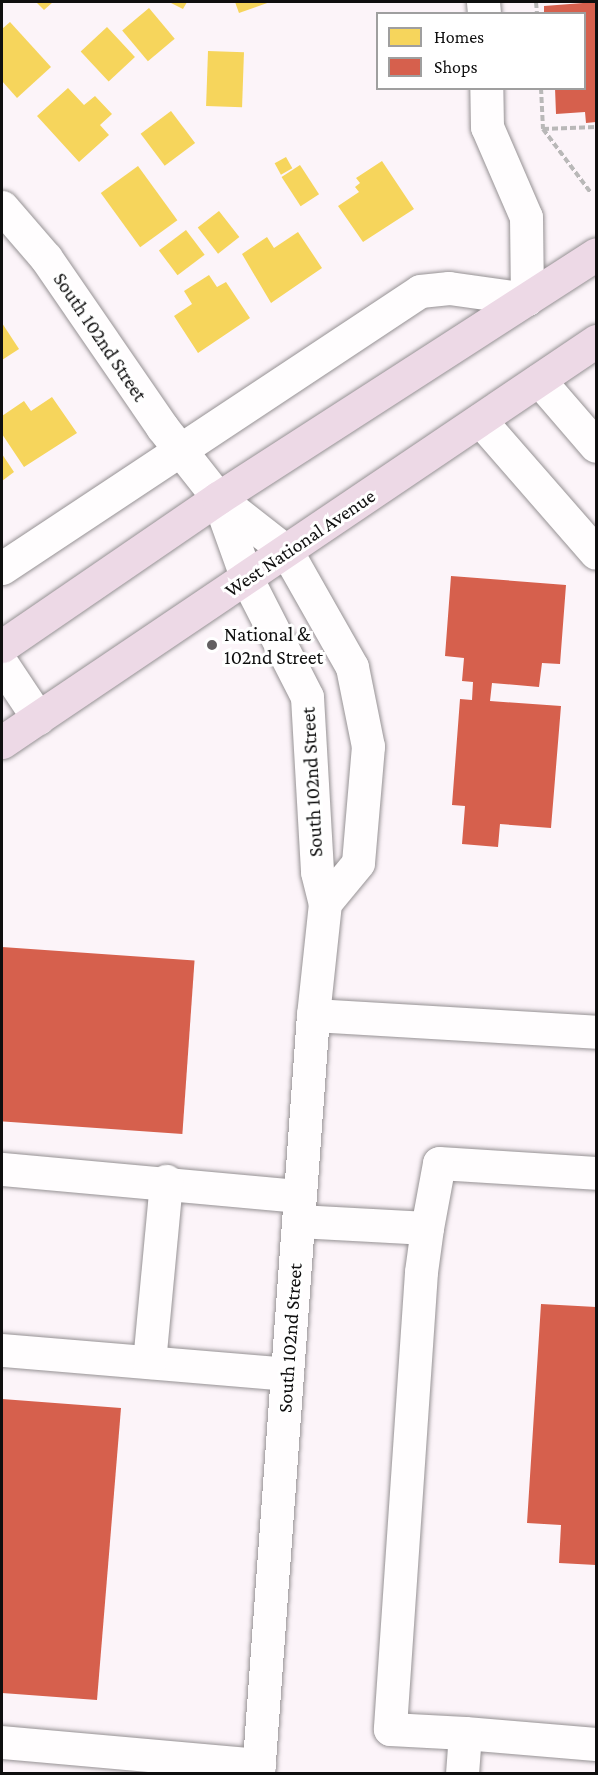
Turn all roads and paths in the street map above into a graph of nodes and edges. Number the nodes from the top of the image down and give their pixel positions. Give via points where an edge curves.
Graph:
1 (486, 90) edge
2 (541, 90) edge
3 (597, 127) edge
4 (543, 129) junction
5 (591, 193) dead end
6 (2, 207) edge
7 (597, 255) edge
8 (527, 299) junction
9 (597, 341) edge
10 (539, 380) junction
11 (480, 420) junction
12 (597, 446) edge
13 (179, 449) junction
14 (218, 498) junction
15 (287, 552) junction
16 (597, 553) edge
17 (2, 568) edge
18 (247, 579) junction
19 (2, 646) edge
20 (2, 664) edge
21 (39, 718) junction
22 (2, 742) edge
23 (325, 903) junction
24 (313, 1015) junction
25 (596, 1024) edge
26 (2, 1169) edge
27 (597, 1173) edge
28 (166, 1181) junction
29 (299, 1208) junction
30 (428, 1228) junction
31 (2, 1350) edge
32 (149, 1362) junction
33 (287, 1374) junction
34 (465, 1733) junction
35 (2, 1742) edge
36 (597, 1744) edge
37 (123, 1763) edge
38 (259, 1769) edge
39 (462, 1773) edge

1 - 8 street via 487,127 526,217
2 - 4 path
3 - 4 path
4 - 5 path
6 - 13 street, South 102nd Street via 46,258
7 - 8 main road
8 - 13 street via 449,288 420,291
8 - 14 main road
9 - 10 main road, West National Avenue
10 - 11 main road, West National Avenue
10 - 12 street
11 - 15 main road, West National Avenue
11 - 16 street
13 - 14 street, South 102nd Street
13 - 17 street
14 - 15 street, South 102nd Street
14 - 18 street, South 102nd Street
14 - 19 main road
15 - 18 main road, West National Avenue
15 - 23 street, South 102nd Street via 352,667 368,746 358,863
18 - 21 main road, West National Avenue
18 - 23 street, South 102nd Street via 307,697 317,872
20 - 21 street
21 - 22 main road, West National Avenue
23 - 24 street, South 102nd Street
24 - 25 street
24 - 29 street, South 102nd Street
26 - 28 street
27 - 30 street via 438,1163
28 - 29 street
28 - 32 street
29 - 30 street
29 - 33 street, South 102nd Street
30 - 34 street via 421,1272 390,1728
31 - 32 street
32 - 33 street
33 - 38 street, South 102nd Street
34 - 36 street
34 - 39 street
35 - 37 street
37 - 38 street

